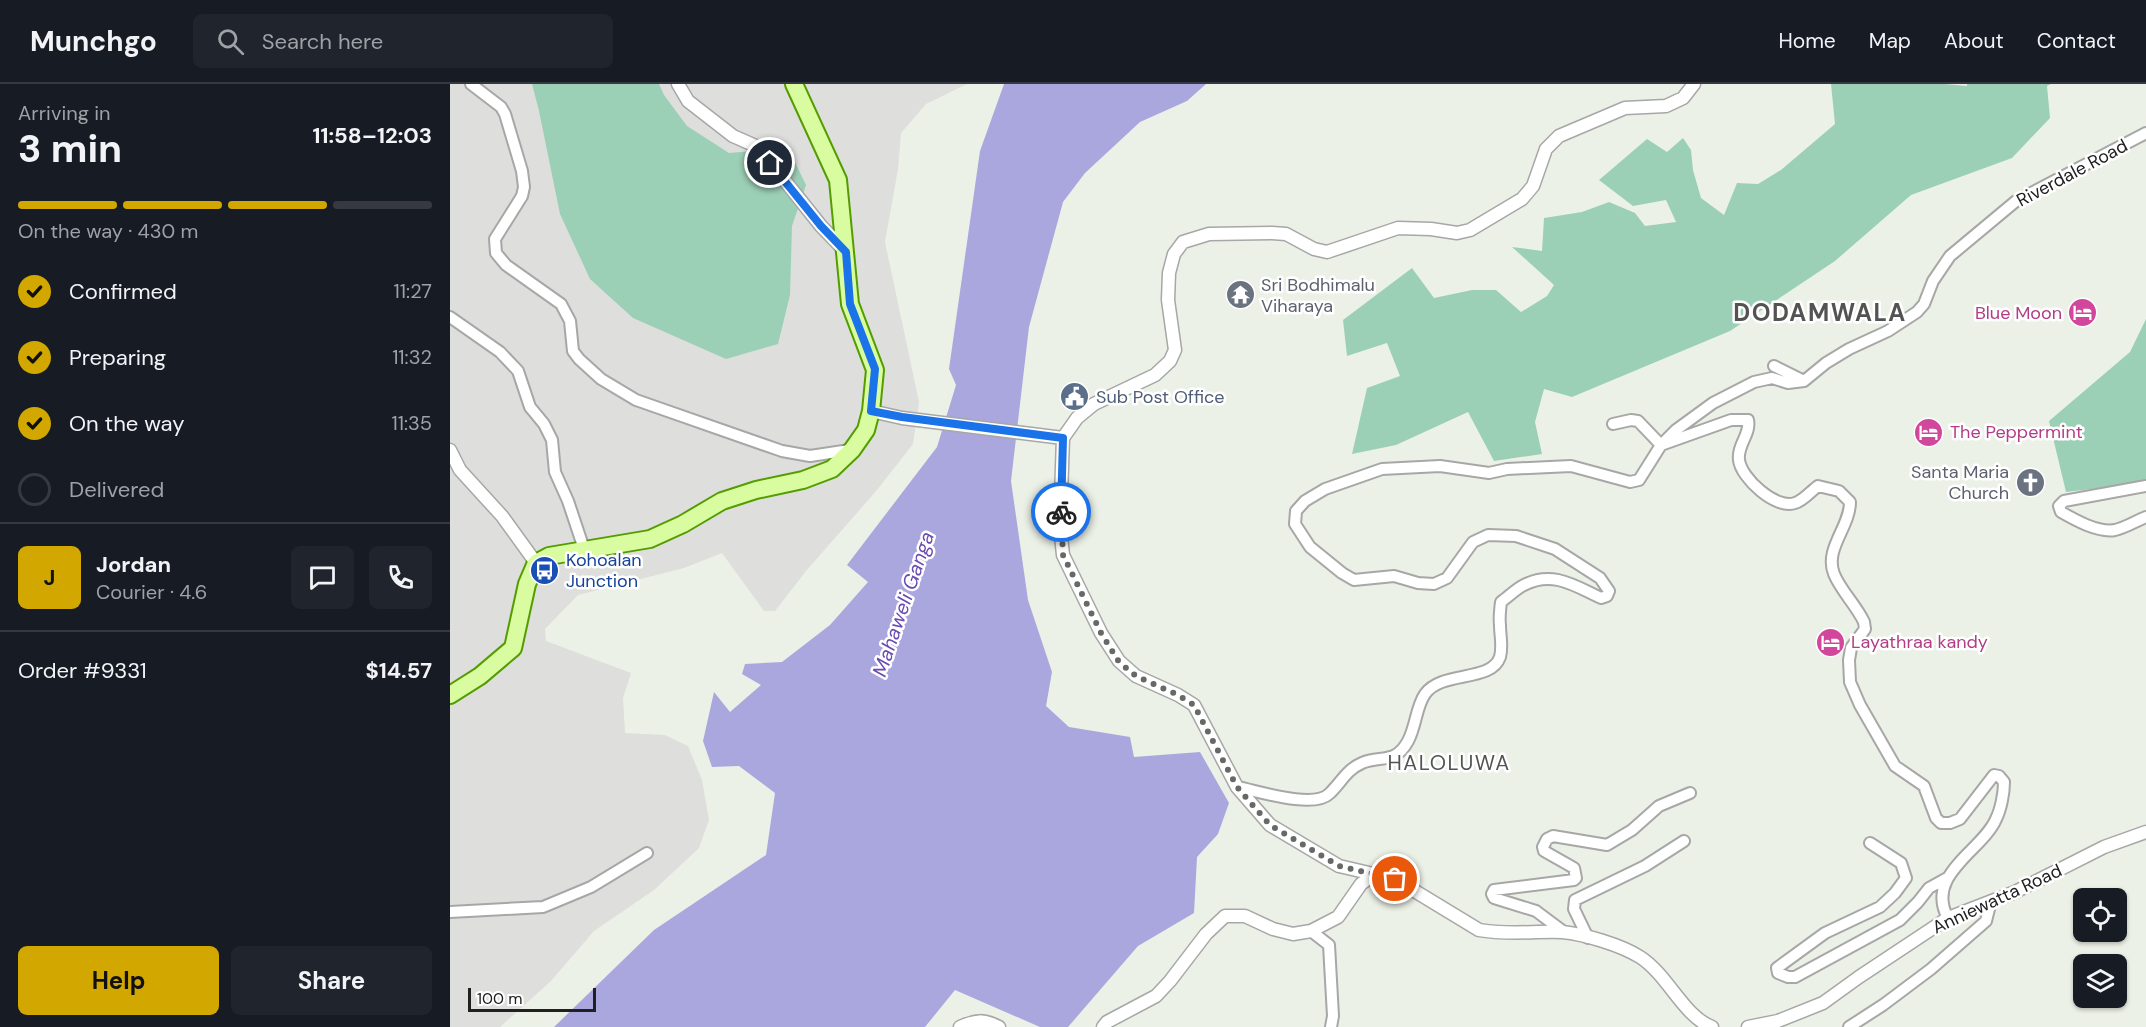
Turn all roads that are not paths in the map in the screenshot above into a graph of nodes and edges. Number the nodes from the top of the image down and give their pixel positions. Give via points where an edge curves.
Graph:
1 (471, 84) edge
2 (678, 84) edge
3 (794, 84) edge
4 (1694, 84) edge
5 (2146, 133) edge
6 (846, 252) junction
7 (450, 317) edge
8 (1774, 366) dead end
9 (1804, 381) junction
10 (871, 411) junction
11 (1613, 424) dead end
12 (1063, 438) junction
13 (1661, 445) junction
14 (450, 450) edge
15 (852, 450) junction
16 (2146, 486) edge
17 (2146, 517) edge
18 (584, 549) junction
19 (536, 563) junction
20 (450, 695) edge
21 (1237, 787) junction
22 (1690, 793) dead end
23 (2146, 832) edge
24 (1684, 841) dead end
25 (1870, 843) dead end
26 (647, 853) dead end
27 (1373, 875) junction
28 (1947, 878) junction
29 (1991, 901) junction
30 (450, 912) edge
31 (1948, 918) junction
32 (1311, 931) junction
33 (1564, 932) junction
34 (1588, 938) junction
35 (1754, 1026) edge
36 (960, 1027) edge
37 (999, 1027) edge
38 (1103, 1027) edge
39 (1331, 1027) edge
40 (1712, 1027) edge
41 (1849, 1027) edge

1 - 15 street via 501,107 522,171 522,196 495,238 496,253 506,265 561,304 570,321 573,351 579,359 601,379 636,400 782,451 810,456
2 - 6 street via 688,101 733,136 758,147
3 - 6 main road via 838,180
4 - 12 street via 1683,98 1666,106 1625,108 1559,136 1546,149 1533,186 1521,199 1470,230 1457,233 1398,228 1327,252 1286,234 1272,233 1209,234 1183,242 1174,254 1169,273 1168,300 1175,350 1170,361 1155,375 1094,404 1077,418
5 - 9 street, Riverdale Road via 2016,201 1950,256 1917,312 1842,354
6 - 10 main road via 850,304 875,369
7 - 18 street via 500,352 518,371 530,407 552,440 555,472
8 - 9 street
9 - 13 street via 1772,378 1754,382 1713,404
10 - 12 street
10 - 15 main road via 866,430
11 - 13 street via 1638,421
12 - 21 street via 1063,555 1101,633 1119,662 1136,676 1194,705
13 - 21 street via 1639,480 1630,482 1570,466 1489,473 1440,466 1408,467 1382,469 1325,489 1305,501 1296,511 1295,524 1310,547 1354,580 1394,576 1434,584 1447,578 1473,542 1488,535 1516,536 1555,549 1600,578 1609,591 1601,598 1560,579 1548,578 1524,585 1501,603 1500,658 1493,666 1479,674 1438,681 1425,694 1400,752 1354,766 1328,795 1316,801 1300,801
13 - 28 street via 1731,420 1748,420 1739,463 1761,492 1788,504 1796,503 1818,486 1839,491 1850,502 1850,513 1832,553 1833,573 1864,622 1865,629 1851,648 1849,660 1850,682 1860,705 1894,766 1924,786 1941,823 1960,819 1994,775 2004,782 1996,820
14 - 19 street via 460,470 502,516
15 - 18 main road via 832,469 722,501 650,539
16 - 17 street via 2064,501 2060,507 2061,512 2074,519 2114,531
18 - 19 main road via 549,556
19 - 20 main road via 527,584 513,648
21 - 27 street via 1270,825 1339,866
22 - 33 street via 1659,806 1607,845 1549,837 1544,851 1575,868 1574,880 1494,890 1494,898 1536,911
23 - 29 street, Anniewatta Road via 2104,847
24 - 34 street via 1645,866 1575,900 1574,909
25 - 28 street via 1901,863 1906,878 1880,907 1826,933 1777,968 1778,973 1795,977 1900,920 1929,888
26 - 30 street via 591,887 543,907
27 - 32 street via 1361,884 1338,917
27 - 33 street via 1395,879 1479,930
28 - 31 street via 1942,901
29 - 31 street, Anniewatta Road
29 - 41 street via 1986,921 1931,969
31 - 35 street, Anniewatta Road via 1822,1003
32 - 38 street via 1293,934 1245,916 1225,916 1156,996
32 - 39 street via 1329,945
33 - 34 street
34 - 40 street via 1615,944 1640,957 1660,973 1696,1018
36 - 37 street via 974,1021

